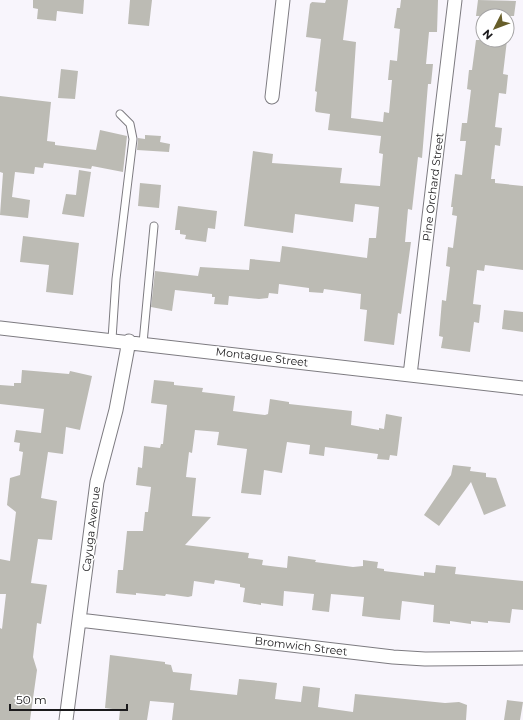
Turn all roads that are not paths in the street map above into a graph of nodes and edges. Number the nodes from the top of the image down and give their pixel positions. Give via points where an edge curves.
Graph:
1 (283, 0) edge
2 (455, 0) edge
3 (272, 97) dead end
4 (120, 114) dead end
5 (154, 226) dead end
6 (0, 328) edge
7 (112, 339) junction
8 (129, 341) junction
9 (143, 343) junction
10 (410, 374) junction
11 (523, 388) edge
12 (79, 620) junction
13 (523, 658) edge
14 (66, 720) edge

1 - 3 street
2 - 10 street, Pine Orchard Street
4 - 7 lane via 130,124 133,138 116,279
5 - 9 lane
6 - 7 street, Montague Street
7 - 8 street, Montague Street
8 - 9 street, Montague Street
8 - 12 street, Cayuga Avenue via 116,410 97,482
9 - 10 street, Montague Street
10 - 11 street, Montague Street
12 - 13 street, Bromwich Street via 393,657
12 - 14 street, Cayuga Avenue

